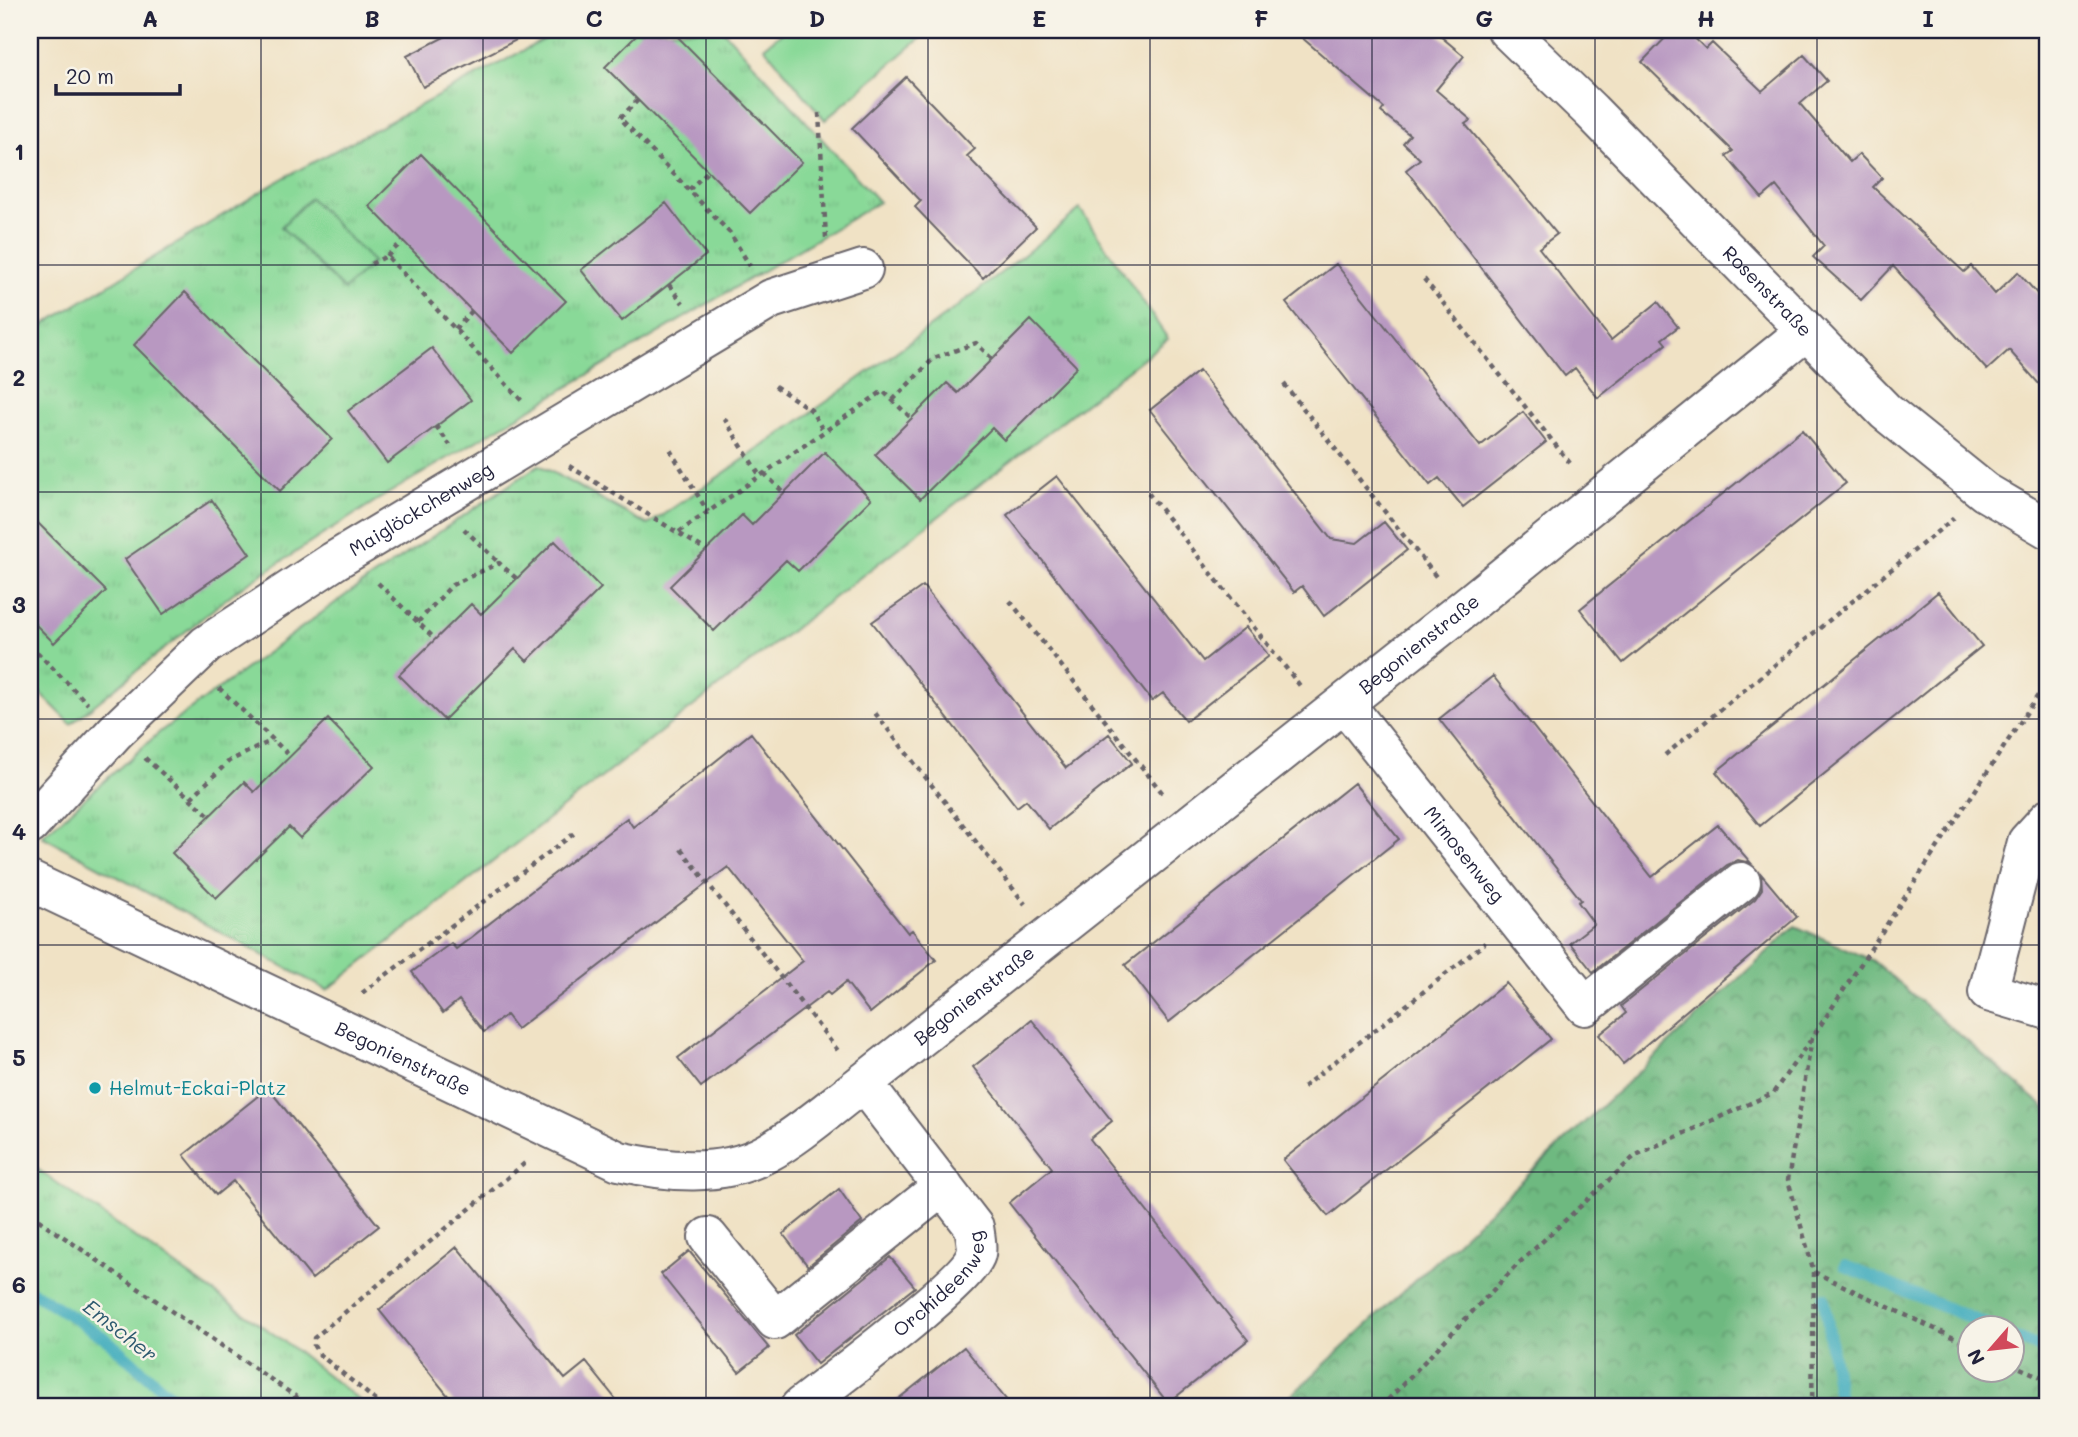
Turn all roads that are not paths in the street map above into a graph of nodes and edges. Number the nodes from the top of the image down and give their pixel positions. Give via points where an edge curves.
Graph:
1 (1507, 30) edge
2 (846, 275) road end
3 (1806, 331) junction
4 (2048, 529) edge
5 (1335, 711) junction
6 (2048, 819) edge
7 (30, 825) edge
8 (1741, 882) dead end
9 (31, 883) edge
10 (2048, 1010) edge
11 (863, 1083) junction
12 (943, 1186) junction
13 (709, 1237) dead end
14 (813, 1403) edge

1 - 3 street, Rosenstraße
2 - 7 street, Maiglöckchenweg via 771,299 347,553 206,645 115,732
3 - 4 street, Rosenstraße via 1886,412 1985,492
3 - 5 street, Begonienstraße
5 - 8 street, Mimosenweg via 1516,919 1585,1006
5 - 11 street, Begonienstraße
6 - 10 street via 2026,842 1988,992
9 - 11 street, Begonienstraße via 619,1161 657,1170 697,1171 766,1154
11 - 12 street, Orchideenweg
12 - 13 street via 775,1320
12 - 14 street, Orchideenweg via 974,1227 977,1254 965,1273

